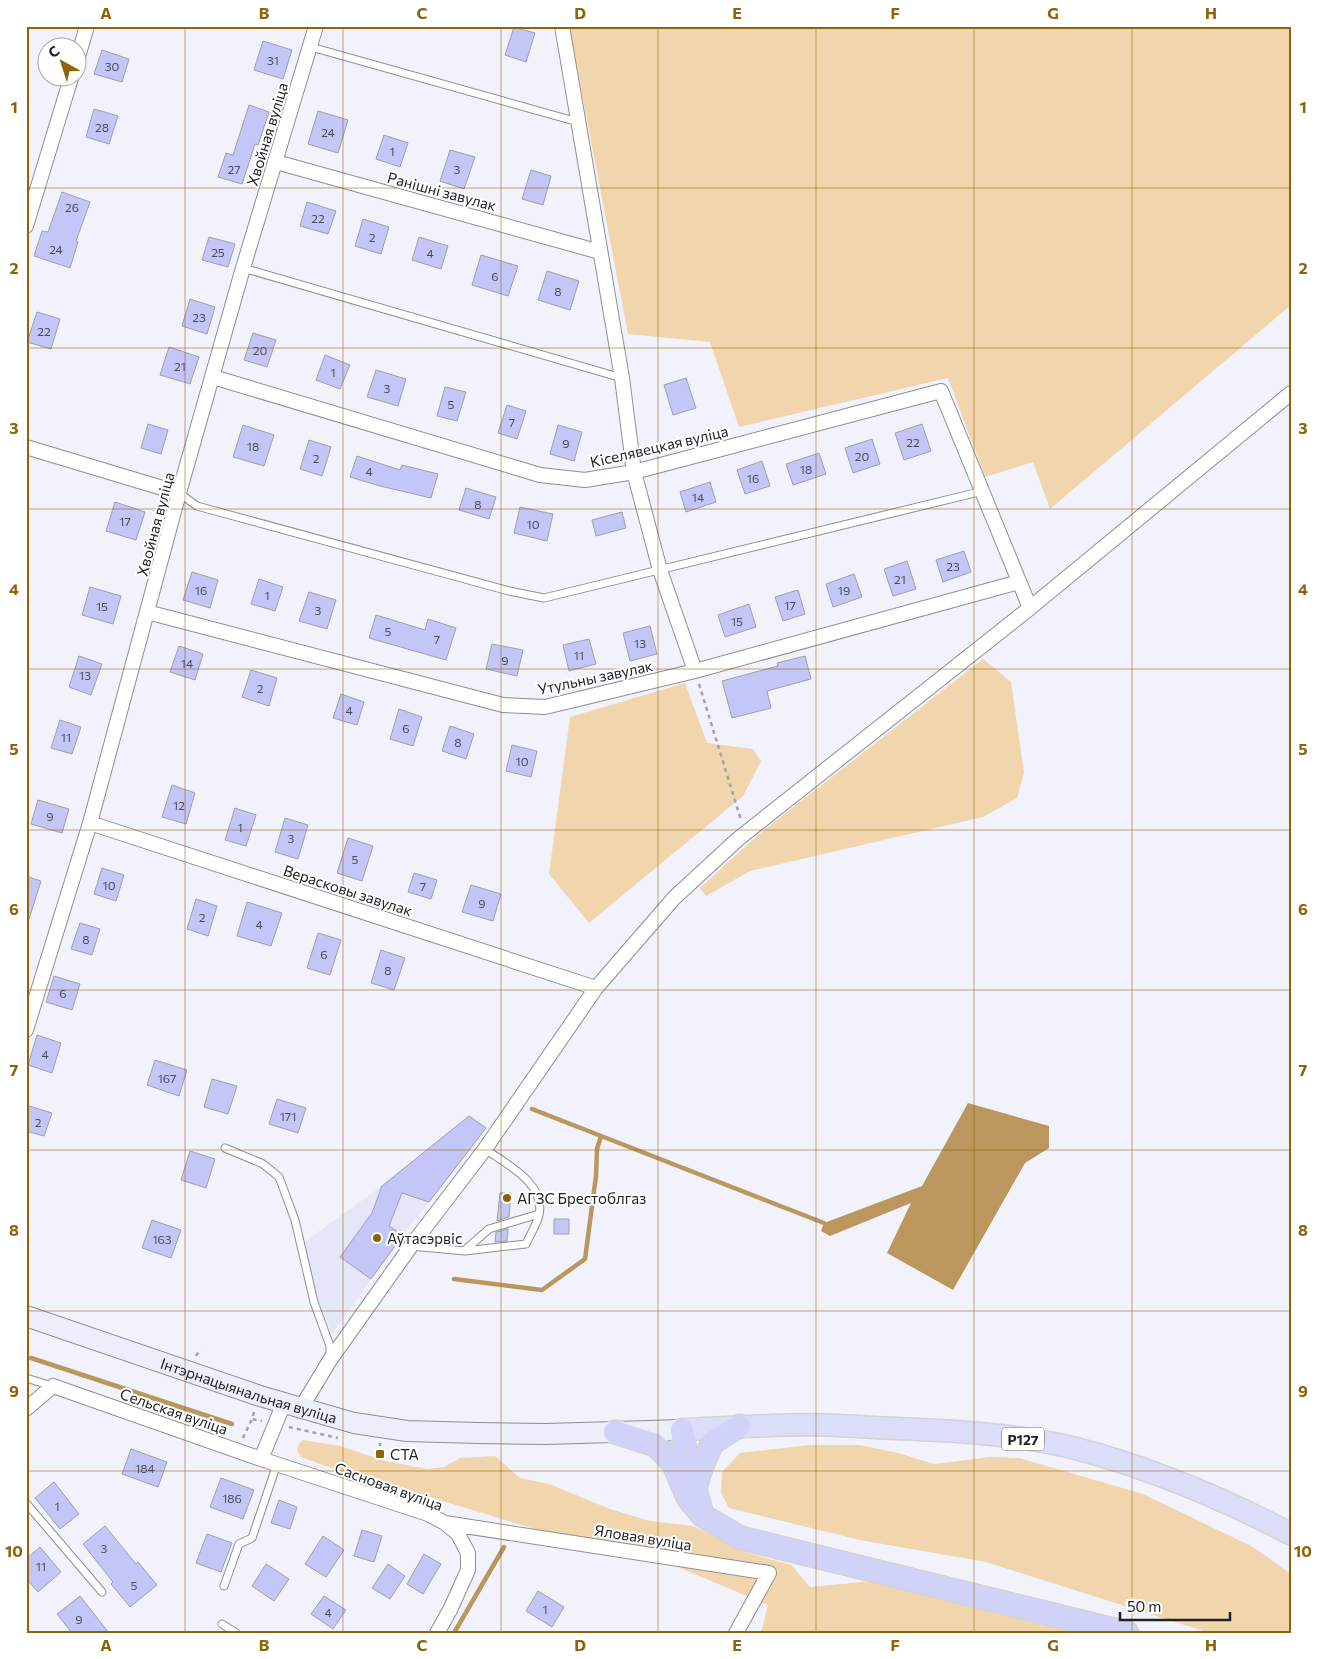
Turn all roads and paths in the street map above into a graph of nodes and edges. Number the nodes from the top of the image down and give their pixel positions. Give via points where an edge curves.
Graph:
1 (316, 26) edge
2 (562, 26) edge
3 (311, 47) junction
4 (68, 88) edge
5 (578, 122) junction
6 (276, 162) junction
7 (26, 226) edge
8 (600, 252) junction
9 (243, 268) junction
10 (213, 377) junction
11 (622, 378) junction
12 (1291, 393) edge
13 (26, 447) edge
14 (634, 472) junction
15 (983, 491) junction
16 (180, 493) junction
17 (660, 570) junction
18 (1020, 582) junction
19 (1030, 608) junction
20 (147, 612) junction
21 (695, 671) junction
22 (90, 823) junction
23 (745, 833) junction
24 (596, 988) junction
25 (26, 1030) edge
26 (225, 1148) dead end
27 (485, 1150) junction
28 (539, 1214) junction
29 (411, 1246) junction
30 (465, 1251) junction
31 (26, 1316) edge
32 (330, 1360) junction
33 (26, 1378) edge
34 (53, 1386) junction
35 (293, 1406) junction
36 (26, 1409) edge
37 (252, 1419) dead end
38 (739, 1426) junction
39 (682, 1430) junction
40 (615, 1432) junction
41 (238, 1450) junction
42 (261, 1459) junction
43 (277, 1464) junction
44 (26, 1503) edge
45 (703, 1516) junction
46 (445, 1523) junction
47 (1291, 1534) edge
48 (224, 1586) dead end
49 (102, 1592) dead end
50 (222, 1624) dead end
51 (236, 1633) edge
52 (437, 1633) edge
53 (736, 1633) edge
54 (1127, 1633) edge

1 - 3 street, Хвойная вуліца
2 - 5 street
3 - 5 lane
3 - 6 street, Хвойная вуліца
4 - 7 street
5 - 8 street
6 - 8 street, Ранішні завулак
6 - 9 street, Хвойная вуліца
8 - 11 street
9 - 10 street, Хвойная вуліца
9 - 11 lane
10 - 14 street, Кіселявецкая вуліца via 540,475 585,480
10 - 16 street, Хвойная вуліца
11 - 14 street
12 - 19 street
13 - 16 street
14 - 15 street, Кіселявецкая вуліца via 941,392
14 - 17 street
15 - 17 lane
15 - 18 street
16 - 17 lane via 197,506 499,589 544,598
16 - 20 street, Хвойная вуліца
17 - 21 street
18 - 19 street
18 - 21 street, Утульны завулак
19 - 23 street
20 - 21 street, Утульны завулак via 503,705 544,708
20 - 22 street, Хвойная вуліца
21 - 23 path
22 - 24 street, Верасковы завулак
22 - 25 street, Хвойная вуліца
23 - 24 street via 674,898
24 - 27 street
26 - 32 lane via 263,1164 279,1178 295,1220 314,1302 330,1346
27 - 28 lane via 526,1178 538,1195
27 - 29 street
28 - 30 lane via 489,1229
28 - 30 lane via 526,1244
29 - 30 lane
29 - 32 street
31 - 35 main road, Інтэрнацыянальная вуліца
32 - 35 street
33 - 34 lane
34 - 36 street
34 - 41 street, Сельская вуліца
35 - 40 main road, Інтэрнацыянальная вуліца / Р127 via 354,1423 407,1431
35 - 42 street
37 - 41 path
38 - 39 main road, Р127
38 - 45 highway via 712,1443 702,1466 695,1488
38 - 47 main road, Р127 via 826,1425 961,1431 1071,1448 1129,1463 1182,1483 1236,1505
39 - 40 main road, Р127
39 - 45 highway via 692,1497
40 - 45 highway, Р127 via 655,1445 673,1463 688,1498
41 - 42 street, Сельская вуліца
42 - 43 street, Сасновая вуліца
43 - 46 street, Сасновая вуліца via 428,1514
43 - 48 lane via 252,1538 239,1544
44 - 49 lane
45 - 54 highway, Р127 via 741,1538
46 - 52 street, Сасновая вуліца via 458,1534 468,1553 468,1570
46 - 53 street, Яловая вуліца via 769,1573
50 - 51 lane

